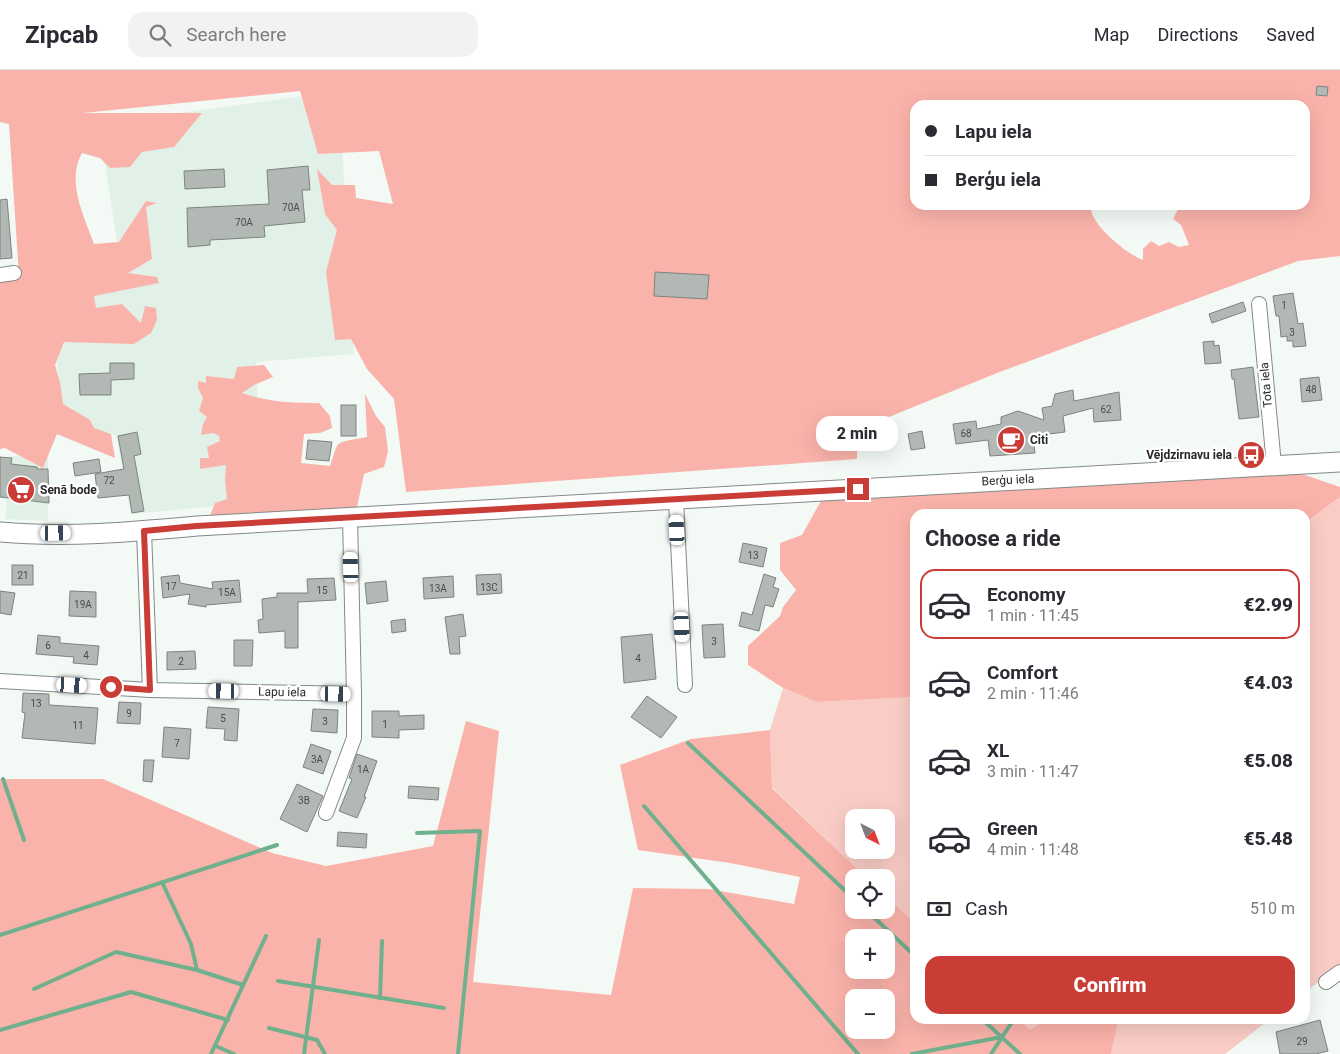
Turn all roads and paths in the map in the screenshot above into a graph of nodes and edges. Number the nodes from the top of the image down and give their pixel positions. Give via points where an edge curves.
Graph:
1 (14, 273) dead end
2 (0, 275) edge
3 (1259, 304) dead end
4 (1340, 462) edge
5 (1274, 465) junction
6 (676, 500) junction
7 (350, 518) junction
8 (144, 531) junction
9 (4, 533) edge
10 (0, 681) edge
11 (685, 686) dead end
12 (150, 690) junction
13 (354, 694) junction
14 (326, 813) dead end
15 (1340, 972) edge
16 (1326, 982) dead end

1 - 2 street
3 - 5 street, Tota iela
4 - 5 main road, Berģu iela
5 - 6 main road, Berģu iela
6 - 7 main road, Berģu iela
6 - 11 street
7 - 8 main road, Berģu iela
7 - 13 street
8 - 9 main road, Berģu iela
8 - 12 street
10 - 12 street, Lapu iela
12 - 13 street, Lapu iela
13 - 14 street via 354,738
15 - 16 street

